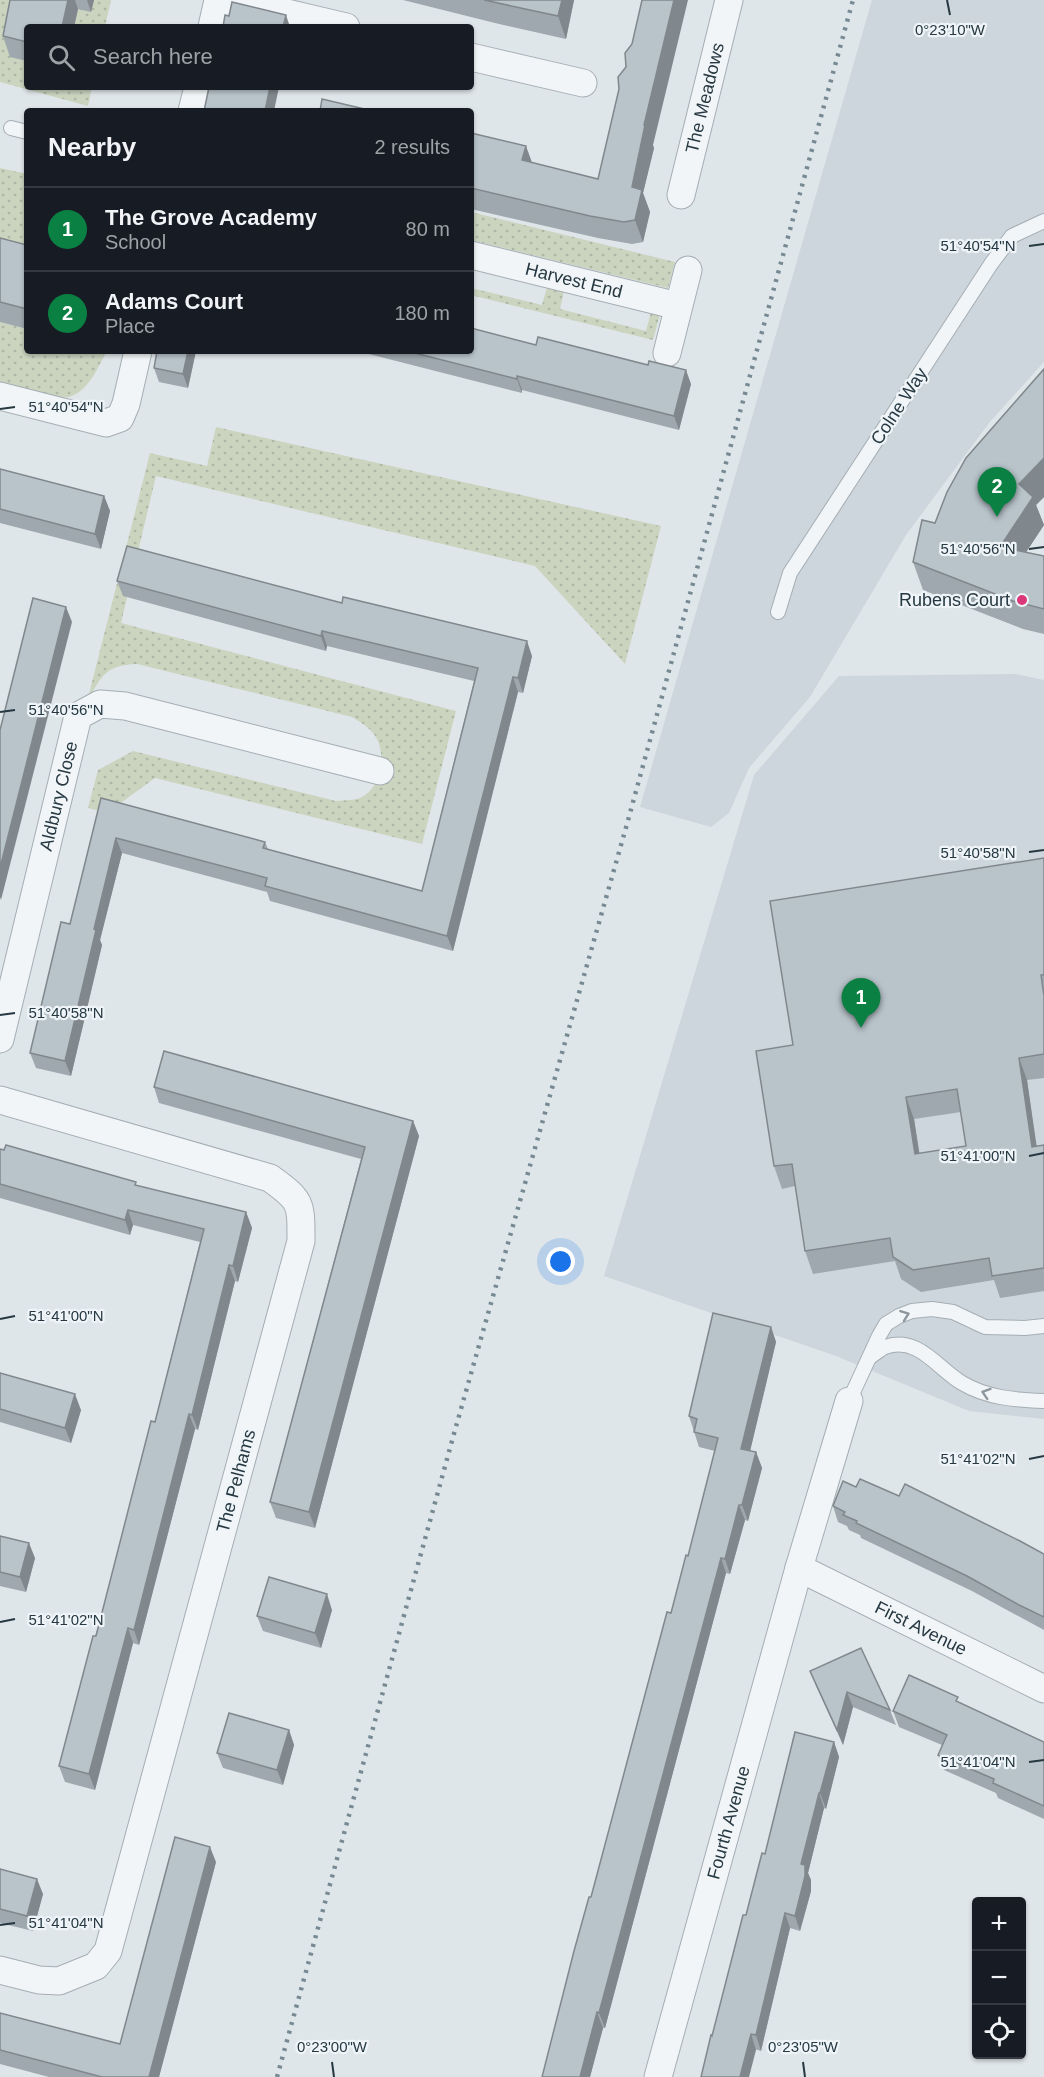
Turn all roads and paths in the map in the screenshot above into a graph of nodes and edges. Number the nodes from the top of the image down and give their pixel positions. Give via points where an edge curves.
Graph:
1 (218, 0) edge
2 (232, 0) edge
3 (729, 0) edge
4 (213, 24) edge
5 (333, 24) edge
6 (474, 58) edge
7 (583, 83) dead end
8 (197, 90) edge
9 (193, 108) edge
10 (11, 128) dead end
11 (24, 131) edge
12 (681, 195) dead end
13 (1044, 221) edge
14 (474, 256) edge
15 (688, 270) dead end
16 (678, 306) junction
17 (667, 353) dead end
18 (137, 354) edge
19 (0, 396) edge
20 (778, 612) dead end
21 (380, 771) dead end
22 (0, 1039) edge
23 (0, 1100) edge
24 (1044, 1326) edge
25 (870, 1357) junction
26 (849, 1401) joint
27 (1044, 1401) edge
28 (799, 1568) junction
29 (1044, 1689) edge
30 (0, 1970) edge
31 (658, 2077) edge

1 - 4 street
2 - 5 street
3 - 12 street, The Meadows
6 - 7 street
8 - 9 street
10 - 11 lane
13 - 20 lane, Colne Way via 1012,236 991,264 790,573
14 - 16 street, Harvest End
15 - 16 street
16 - 17 street
18 - 19 street via 126,404 120,417 106,423
21 - 22 street, Aldbury Close via 125,706 100,704 78,716
23 - 30 street, The Pelhams via 270,1179 288,1191 301,1208 301,1241 108,1951 96,1966 59,1981
25 -> 24 lane via 886,1324 912,1311 953,1312 985,1327
25 - 26 lane
27 -> 25 lane via 1018,1401 981,1392 962,1383 915,1347 885,1347
26 - 28 street, Fourth Avenue
28 - 29 street, First Avenue
28 - 31 street, Fourth Avenue

